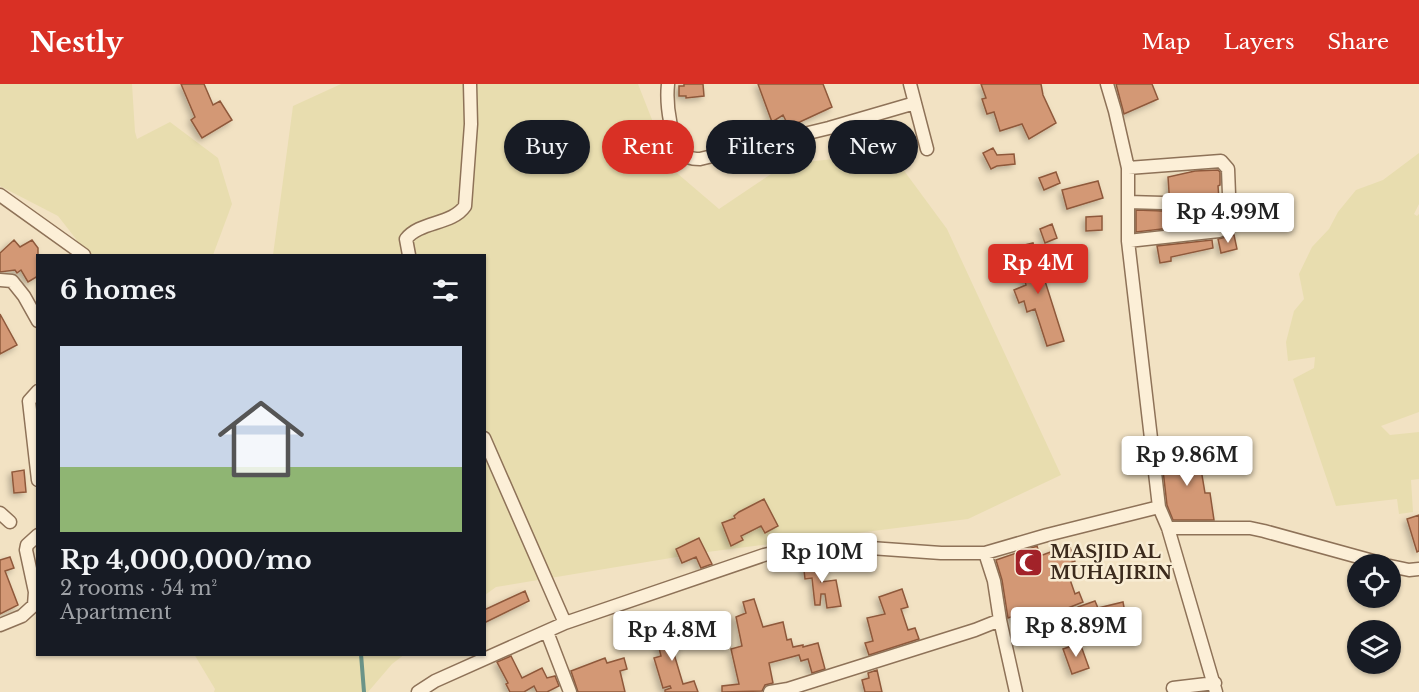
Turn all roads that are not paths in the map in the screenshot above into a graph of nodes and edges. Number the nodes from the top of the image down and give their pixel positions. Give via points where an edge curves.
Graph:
1 (470, 84) edge
2 (668, 84) edge
3 (910, 84) edge
4 (1107, 84) edge
5 (915, 102) junction
6 (927, 149) dead end
7 (1128, 168) junction
8 (0, 195) edge
9 (1128, 202) junction
10 (1163, 203) dead end
11 (1128, 241) junction
12 (83, 254) edge
13 (409, 254) edge
14 (0, 280) edge
15 (36, 317) edge
16 (36, 393) edge
17 (486, 443) edge
18 (36, 464) edge
19 (1160, 507) junction
20 (0, 513) edge
21 (10, 522) dead end
22 (1168, 528) junction
23 (36, 537) edge
24 (985, 553) junction
25 (1348, 554) edge
26 (1401, 568) edge
27 (1419, 568) edge
28 (1000, 620) junction
29 (565, 623) junction
30 (0, 625) edge
31 (547, 632) junction
32 (1215, 687) edge
33 (1173, 688) dead end
34 (788, 690) edge
35 (418, 692) edge
36 (570, 692) edge
37 (770, 692) edge
38 (1016, 692) edge

1 - 13 street via 465,206 411,233 406,239
2 - 5 street via 667,105 680,149 690,158 700,159 829,128
3 - 5 street
4 - 7 street
5 - 6 street
7 - 9 street
7 - 11 street via 1221,161 1228,169 1230,220 1220,231
8 - 12 street
9 - 10 street
9 - 11 street
11 - 19 street
14 - 15 street via 12,281
16 - 18 street via 28,401
17 - 29 street
19 - 22 street
19 - 24 street
20 - 21 street
22 - 25 street via 1250,528
22 - 32 street
23 - 30 street via 26,550 35,600 29,611
24 - 28 street
24 - 29 street via 828,545 793,548
26 - 27 street
28 - 34 street
28 - 38 street
29 - 31 street
31 - 35 street
31 - 36 street
32 - 33 street
34 - 37 street

